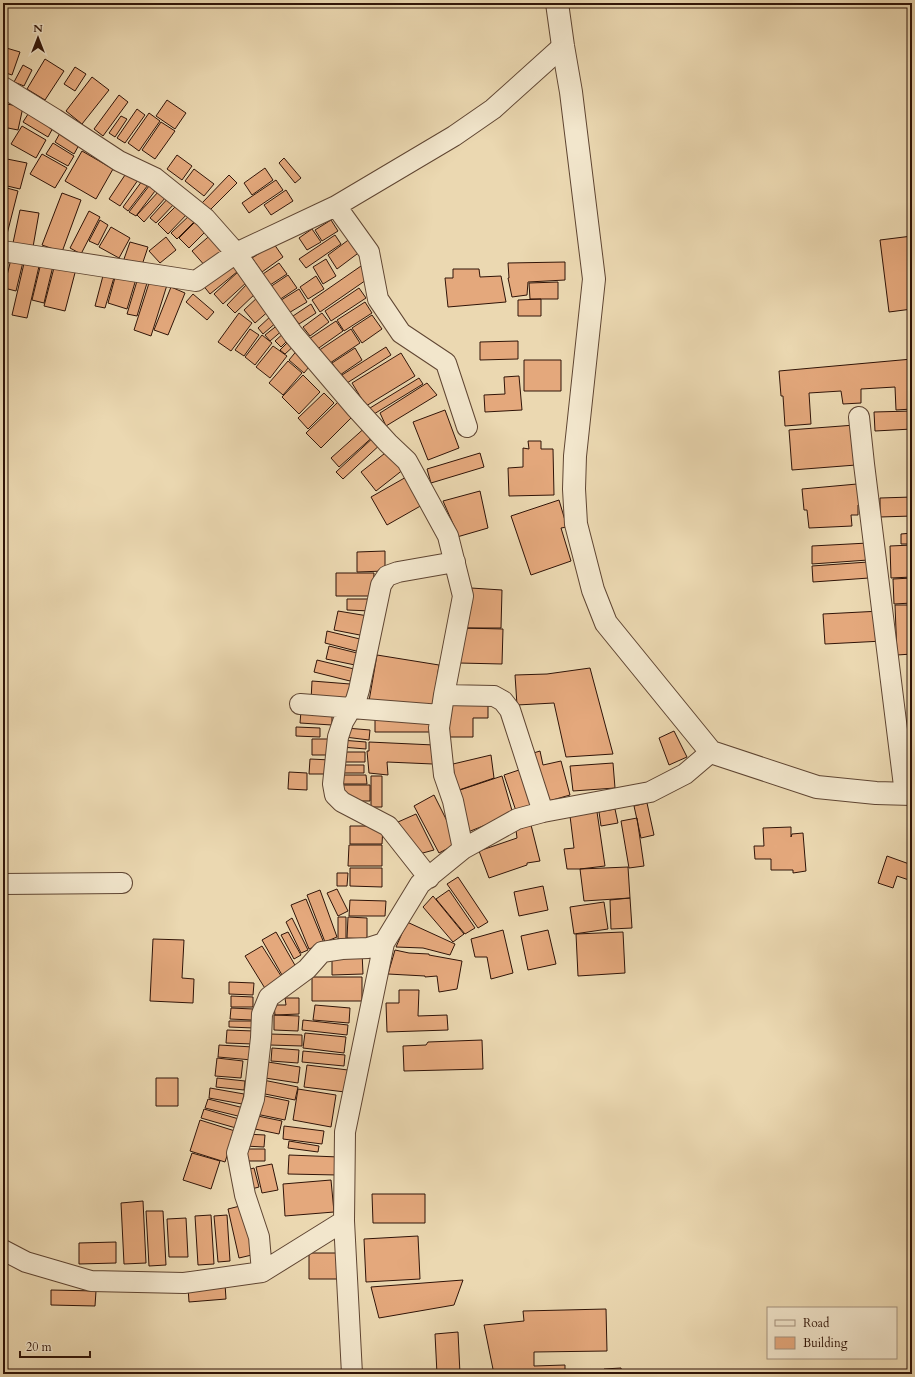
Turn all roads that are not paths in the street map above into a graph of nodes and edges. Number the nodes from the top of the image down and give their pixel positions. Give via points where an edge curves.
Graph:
1 (558, 3) edge
2 (563, 46) junction
3 (3, 87) edge
4 (341, 203) junction
5 (3, 251) edge
6 (236, 253) junction
7 (859, 417) dead end
8 (466, 427) dead end
9 (455, 562) junction
10 (444, 695) junction
11 (300, 704) dead end
12 (352, 707) junction
13 (441, 715) junction
14 (710, 752) junction
15 (909, 794) edge
16 (543, 812) junction
17 (463, 849) junction
18 (429, 878) junction
19 (122, 883) dead end
20 (3, 884) edge
21 (384, 943) junction
22 (344, 1221) junction
23 (3, 1250) edge
24 (262, 1272) junction
25 (352, 1374) edge

1 - 2 street
2 - 4 street via 493,109 472,124
2 - 14 street via 594,279 575,456 576,524 593,590 606,623
3 - 6 street via 119,161 155,178 205,218
4 - 6 street
4 - 8 street via 369,252 378,299 401,333 446,363
5 - 6 street via 196,280
6 - 9 street via 293,334 372,426 407,460 448,536
7 - 15 street
9 - 10 street via 463,596
9 - 12 street via 387,576 381,585
10 - 13 street
10 - 16 street via 494,696 503,701 510,710
11 - 12 street
12 - 13 street
12 - 18 street via 338,736 334,795 342,802 388,826
13 - 17 street via 439,728 444,776 453,800
14 - 15 street via 818,787
14 - 16 street via 686,774 650,792
16 - 17 street via 517,819
17 - 18 street
18 - 21 street via 420,884
19 - 20 street
21 - 22 street via 345,1132
21 - 24 street via 368,948 322,952 307,969 269,997 262,1014 254,1099 236,1153 245,1195 259,1237
22 - 24 street
22 - 25 street
23 - 24 street via 26,1262 91,1281 184,1283

